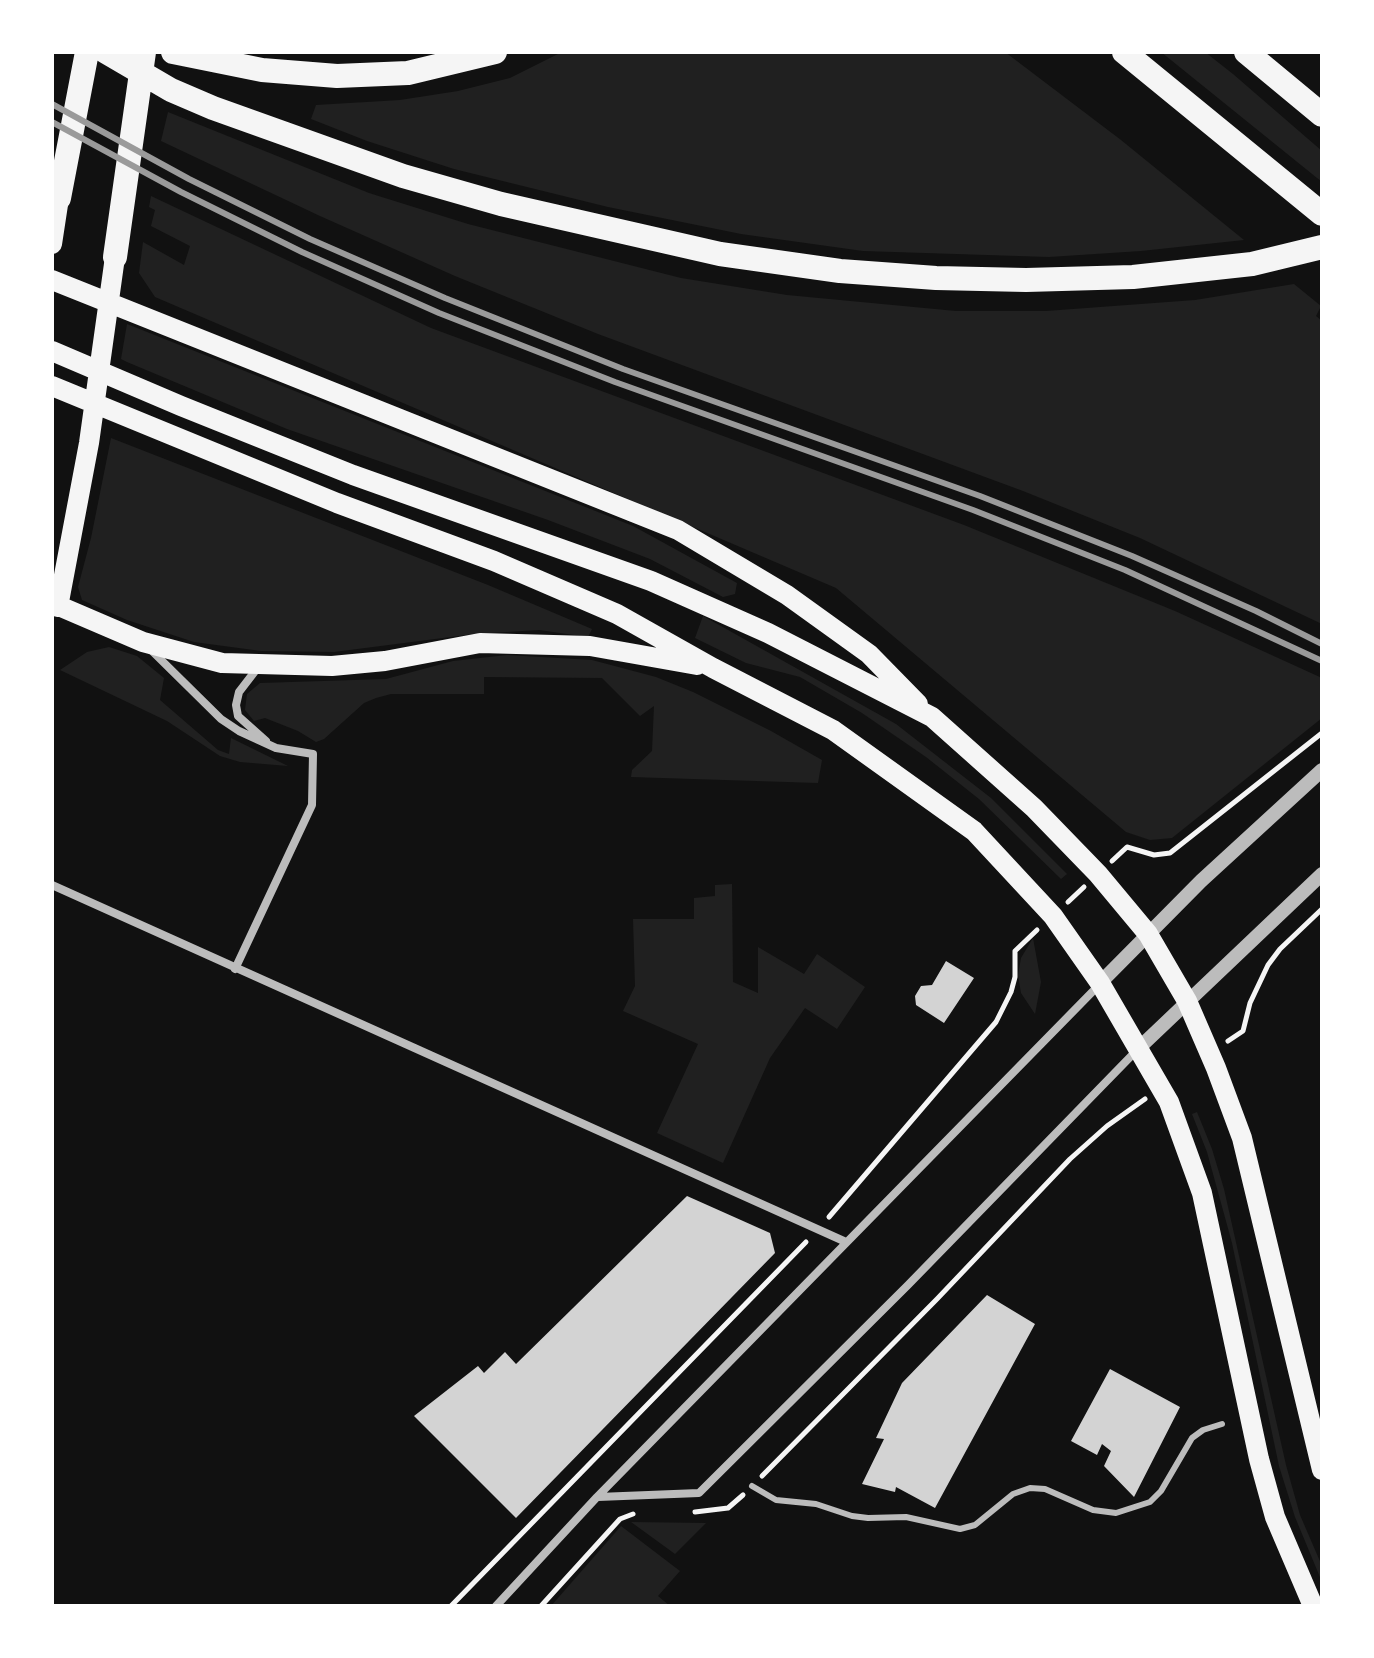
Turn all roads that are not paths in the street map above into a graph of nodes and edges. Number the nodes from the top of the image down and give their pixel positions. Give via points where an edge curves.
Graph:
1 (87, 52) edge
2 (106, 52) edge
3 (144, 52) edge
4 (173, 52) edge
5 (495, 52) edge
6 (1124, 52) edge
7 (1246, 52) edge
8 (1322, 115) edge
9 (56, 202) edge
10 (1322, 214) edge
11 (52, 244) edge
12 (1322, 247) edge
13 (115, 257) joint
14 (52, 280) edge
15 (110, 304) junction
16 (56, 353) edge
17 (55, 388) edge
18 (55, 605) edge
19 (143, 642) junction
20 (259, 666) junction
21 (713, 668) junction
22 (932, 717) junction
23 (276, 748) junction
24 (1322, 770) edge
25 (1322, 874) edge
26 (52, 885) edge
27 (1148, 934) junction
28 (235, 969) junction
29 (1100, 983) junction
30 (1187, 1001) junction
31 (1139, 1048) junction
32 (846, 1242) junction
33 (1222, 1424) dead end
34 (1322, 1470) edge
35 (752, 1486) road end
36 (597, 1497) junction
37 (496, 1606) edge
38 (1313, 1606) edge

1 - 9 highway
2 - 12 highway via 171,90 403,176 720,254 840,271 1011,280 1133,277 1252,264
3 - 13 highway
4 - 5 highway via 262,70 337,76 408,73
6 - 10 highway
7 - 8 highway
9 - 11 main road
13 - 15 main road
14 - 15 main road
15 - 18 main road via 89,443
15 - 22 main road via 678,530 787,595 869,654
16 - 22 main road via 353,475 651,581 768,633
17 - 21 main road via 494,561 617,614
18 - 19 main road
19 - 20 main road via 222,663
19 - 23 street via 221,719
20 - 21 main road via 385,661 480,643 590,646
20 - 23 street via 239,692 238,716
21 - 29 main road via 833,730 974,831 1053,916
22 - 27 main road via 1034,808
23 - 28 street via 313,754 312,805
24 - 27 street
25 - 30 street
26 - 28 street
27 - 29 street
27 - 30 main road
28 - 32 street
29 - 31 main road
29 - 32 street
30 - 31 street
30 - 34 main road via 1242,1138
31 - 36 street via 699,1493
31 - 38 main road via 1169,1102 1202,1193 1259,1459 1288,1552
32 - 36 street
33 - 35 lane via 1192,1438 1150,1502 1116,1513 1030,1488 1013,1494 975,1525 960,1529 906,1517 852,1516 816,1504 776,1500
36 - 37 street

